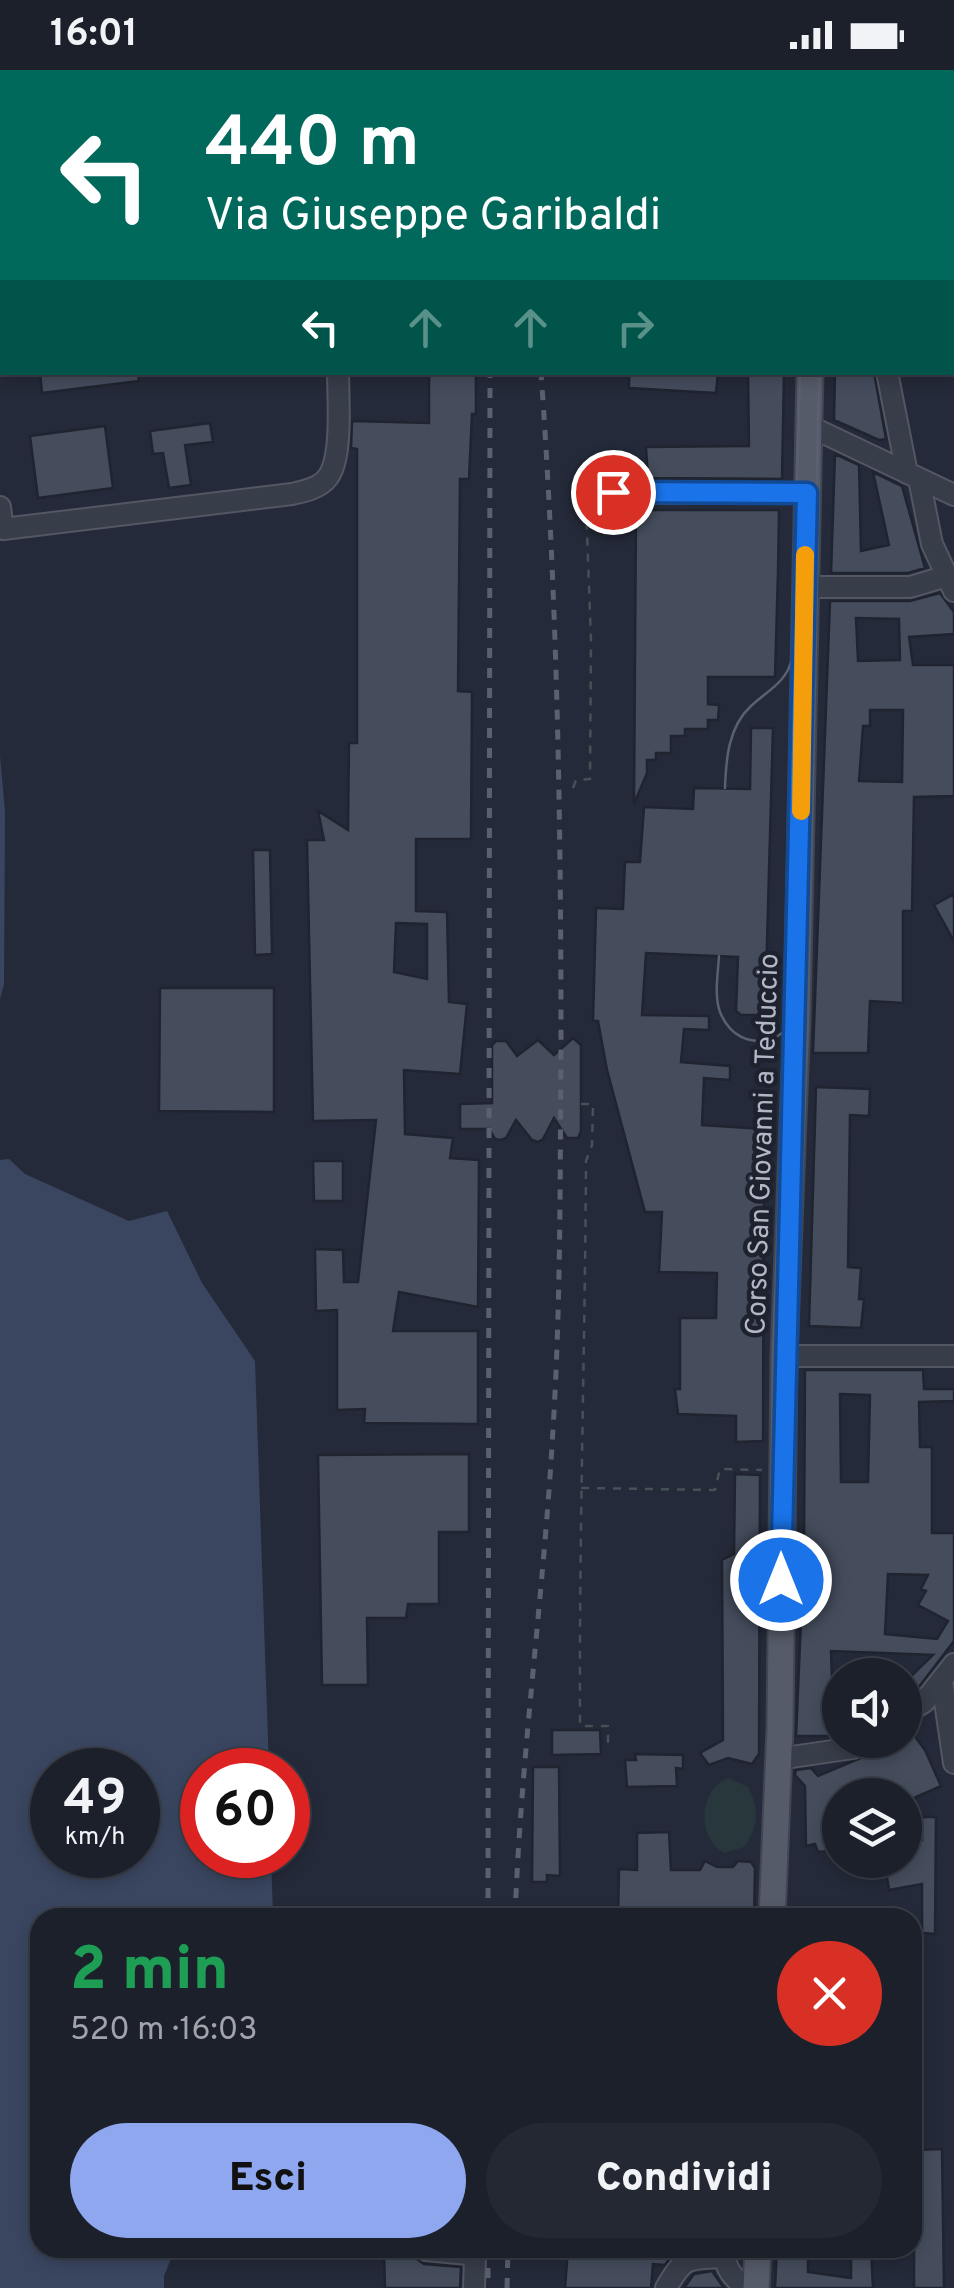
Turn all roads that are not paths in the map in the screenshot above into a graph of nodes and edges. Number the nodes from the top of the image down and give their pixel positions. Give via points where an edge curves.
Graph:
1 (338, 375) edge
2 (810, 375) edge
3 (888, 375) edge
4 (808, 426) junction
5 (913, 476) junction
6 (613, 492) road end
7 (807, 493) junction
8 (954, 495) edge
9 (0, 507) edge
10 (951, 583) edge
11 (805, 587) junction
12 (784, 1356) junction
13 (954, 1356) edge
14 (948, 1672) edge
15 (922, 1703) edge
16 (822, 1753) edge
17 (778, 1760) junction
18 (954, 1763) edge
19 (772, 1908) edge
20 (473, 2258) edge
21 (697, 2258) edge
22 (727, 2258) edge
23 (757, 2258) edge
24 (474, 2288) edge
25 (666, 2288) edge
26 (754, 2288) edge

1 - 9 street via 330,476 313,488 3,529
2 - 4 main road, Corso San Giovanni a Teduccio
3 - 5 street
4 - 5 street
4 - 7 main road, Corso San Giovanni a Teduccio
5 - 8 street
5 - 10 street
6 - 7 street
7 - 11 main road, Corso San Giovanni a Teduccio
10 - 11 street
11 - 12 main road, Corso San Giovanni a Teduccio
12 - 13 street
12 - 17 main road, Corso San Giovanni a Teduccio
14 - 15 street
14 - 18 street
16 - 17 street
17 - 19 main road, Corso San Giovanni a Teduccio
20 - 24 street
21 - 25 street via 680,2264
22 - 26 street via 735,2278
23 - 26 main road

